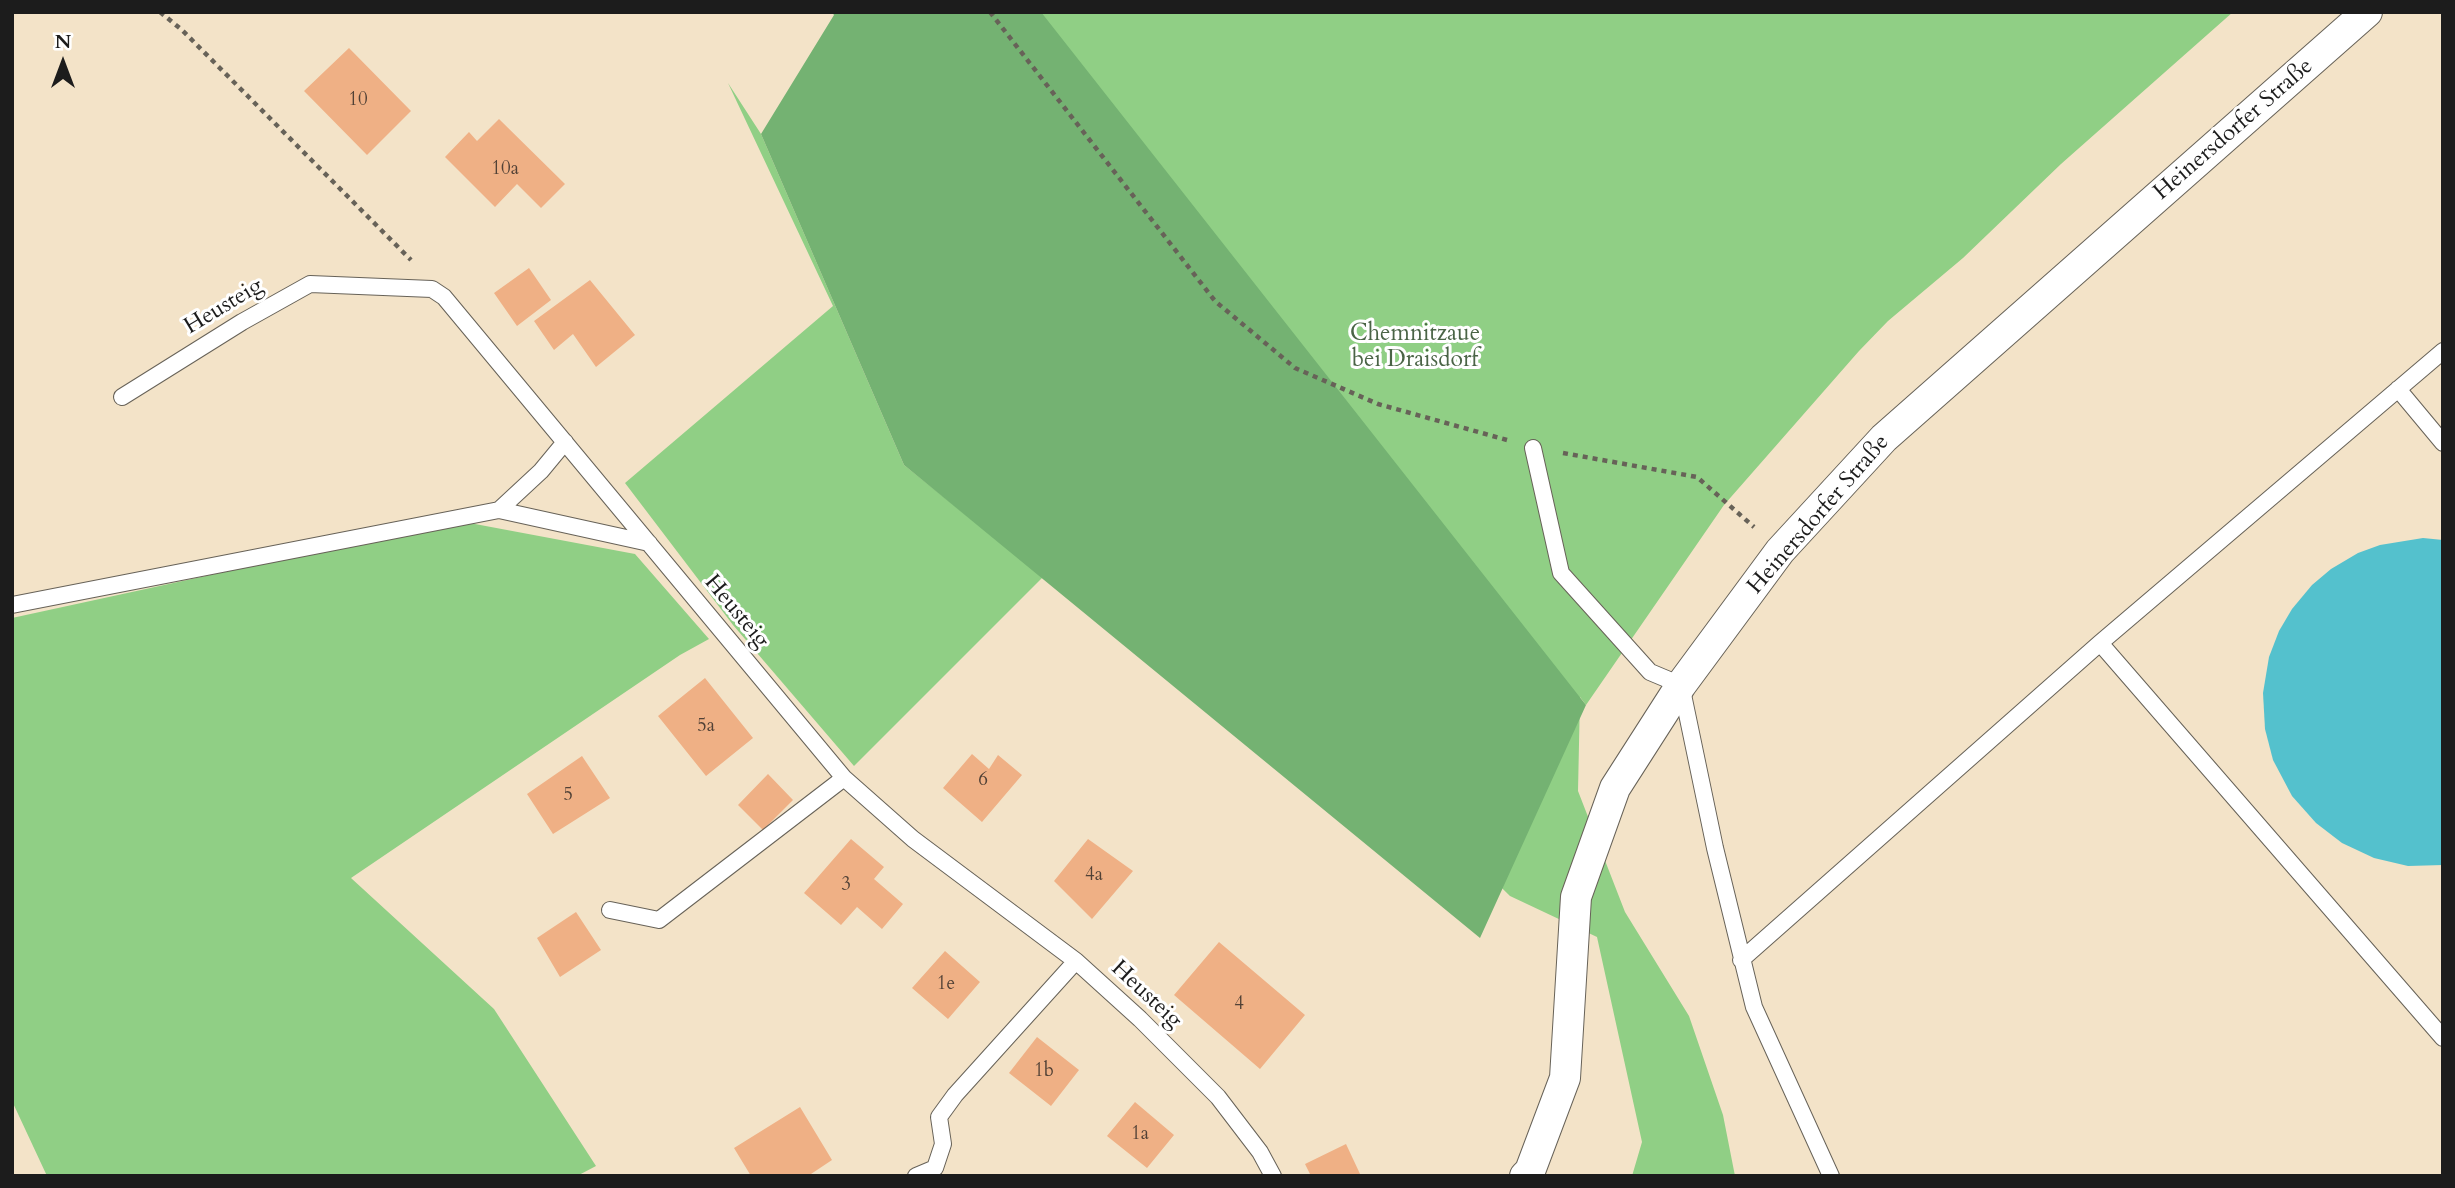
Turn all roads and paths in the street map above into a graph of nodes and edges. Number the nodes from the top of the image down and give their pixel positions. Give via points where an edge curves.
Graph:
1 (160, 12) edge
2 (989, 12) edge
3 (2367, 12) edge
4 (432, 289) junction
5 (2443, 351) edge
6 (2398, 389) junction
7 (122, 397) dead end
8 (565, 442) junction
9 (2443, 443) edge
10 (1533, 448) junction
11 (499, 510) junction
12 (649, 543) junction
13 (1780, 551) junction
14 (12, 605) edge
15 (2100, 643) junction
16 (1681, 685) junction
17 (844, 778) junction
18 (610, 910) dead end
19 (1741, 960) junction
20 (1076, 961) junction
21 (2443, 1038) edge
22 (916, 1176) edge
23 (1273, 1176) edge
24 (1525, 1176) edge
25 (1831, 1176) edge

1 - 4 path via 413,261
2 - 10 path via 1215,300 1295,368 1378,404
3 - 13 street, Heinersdorfer Straße via 1884,438
4 - 7 lane, Heusteig via 310,284
4 - 8 lane, Heusteig via 444,297
5 - 6 lane
6 - 9 lane
6 - 15 lane
8 - 11 lane
8 - 12 lane, Heusteig
10 - 13 path via 1697,477
10 - 16 lane via 1561,573 1650,672
11 - 12 lane
11 - 14 lane
12 - 17 lane, Heusteig
13 - 16 street, Heinersdorfer Straße
15 - 19 lane
15 - 21 lane
16 - 19 lane
16 - 24 street, Heinersdorfer Straße via 1615,788 1576,897 1565,1078
17 - 18 lane via 659,920
17 - 20 lane, Heusteig via 913,839
19 - 25 lane via 1754,1007
20 - 22 lane via 939,1117 943,1144 936,1168
20 - 23 lane, Heusteig via 1218,1097

